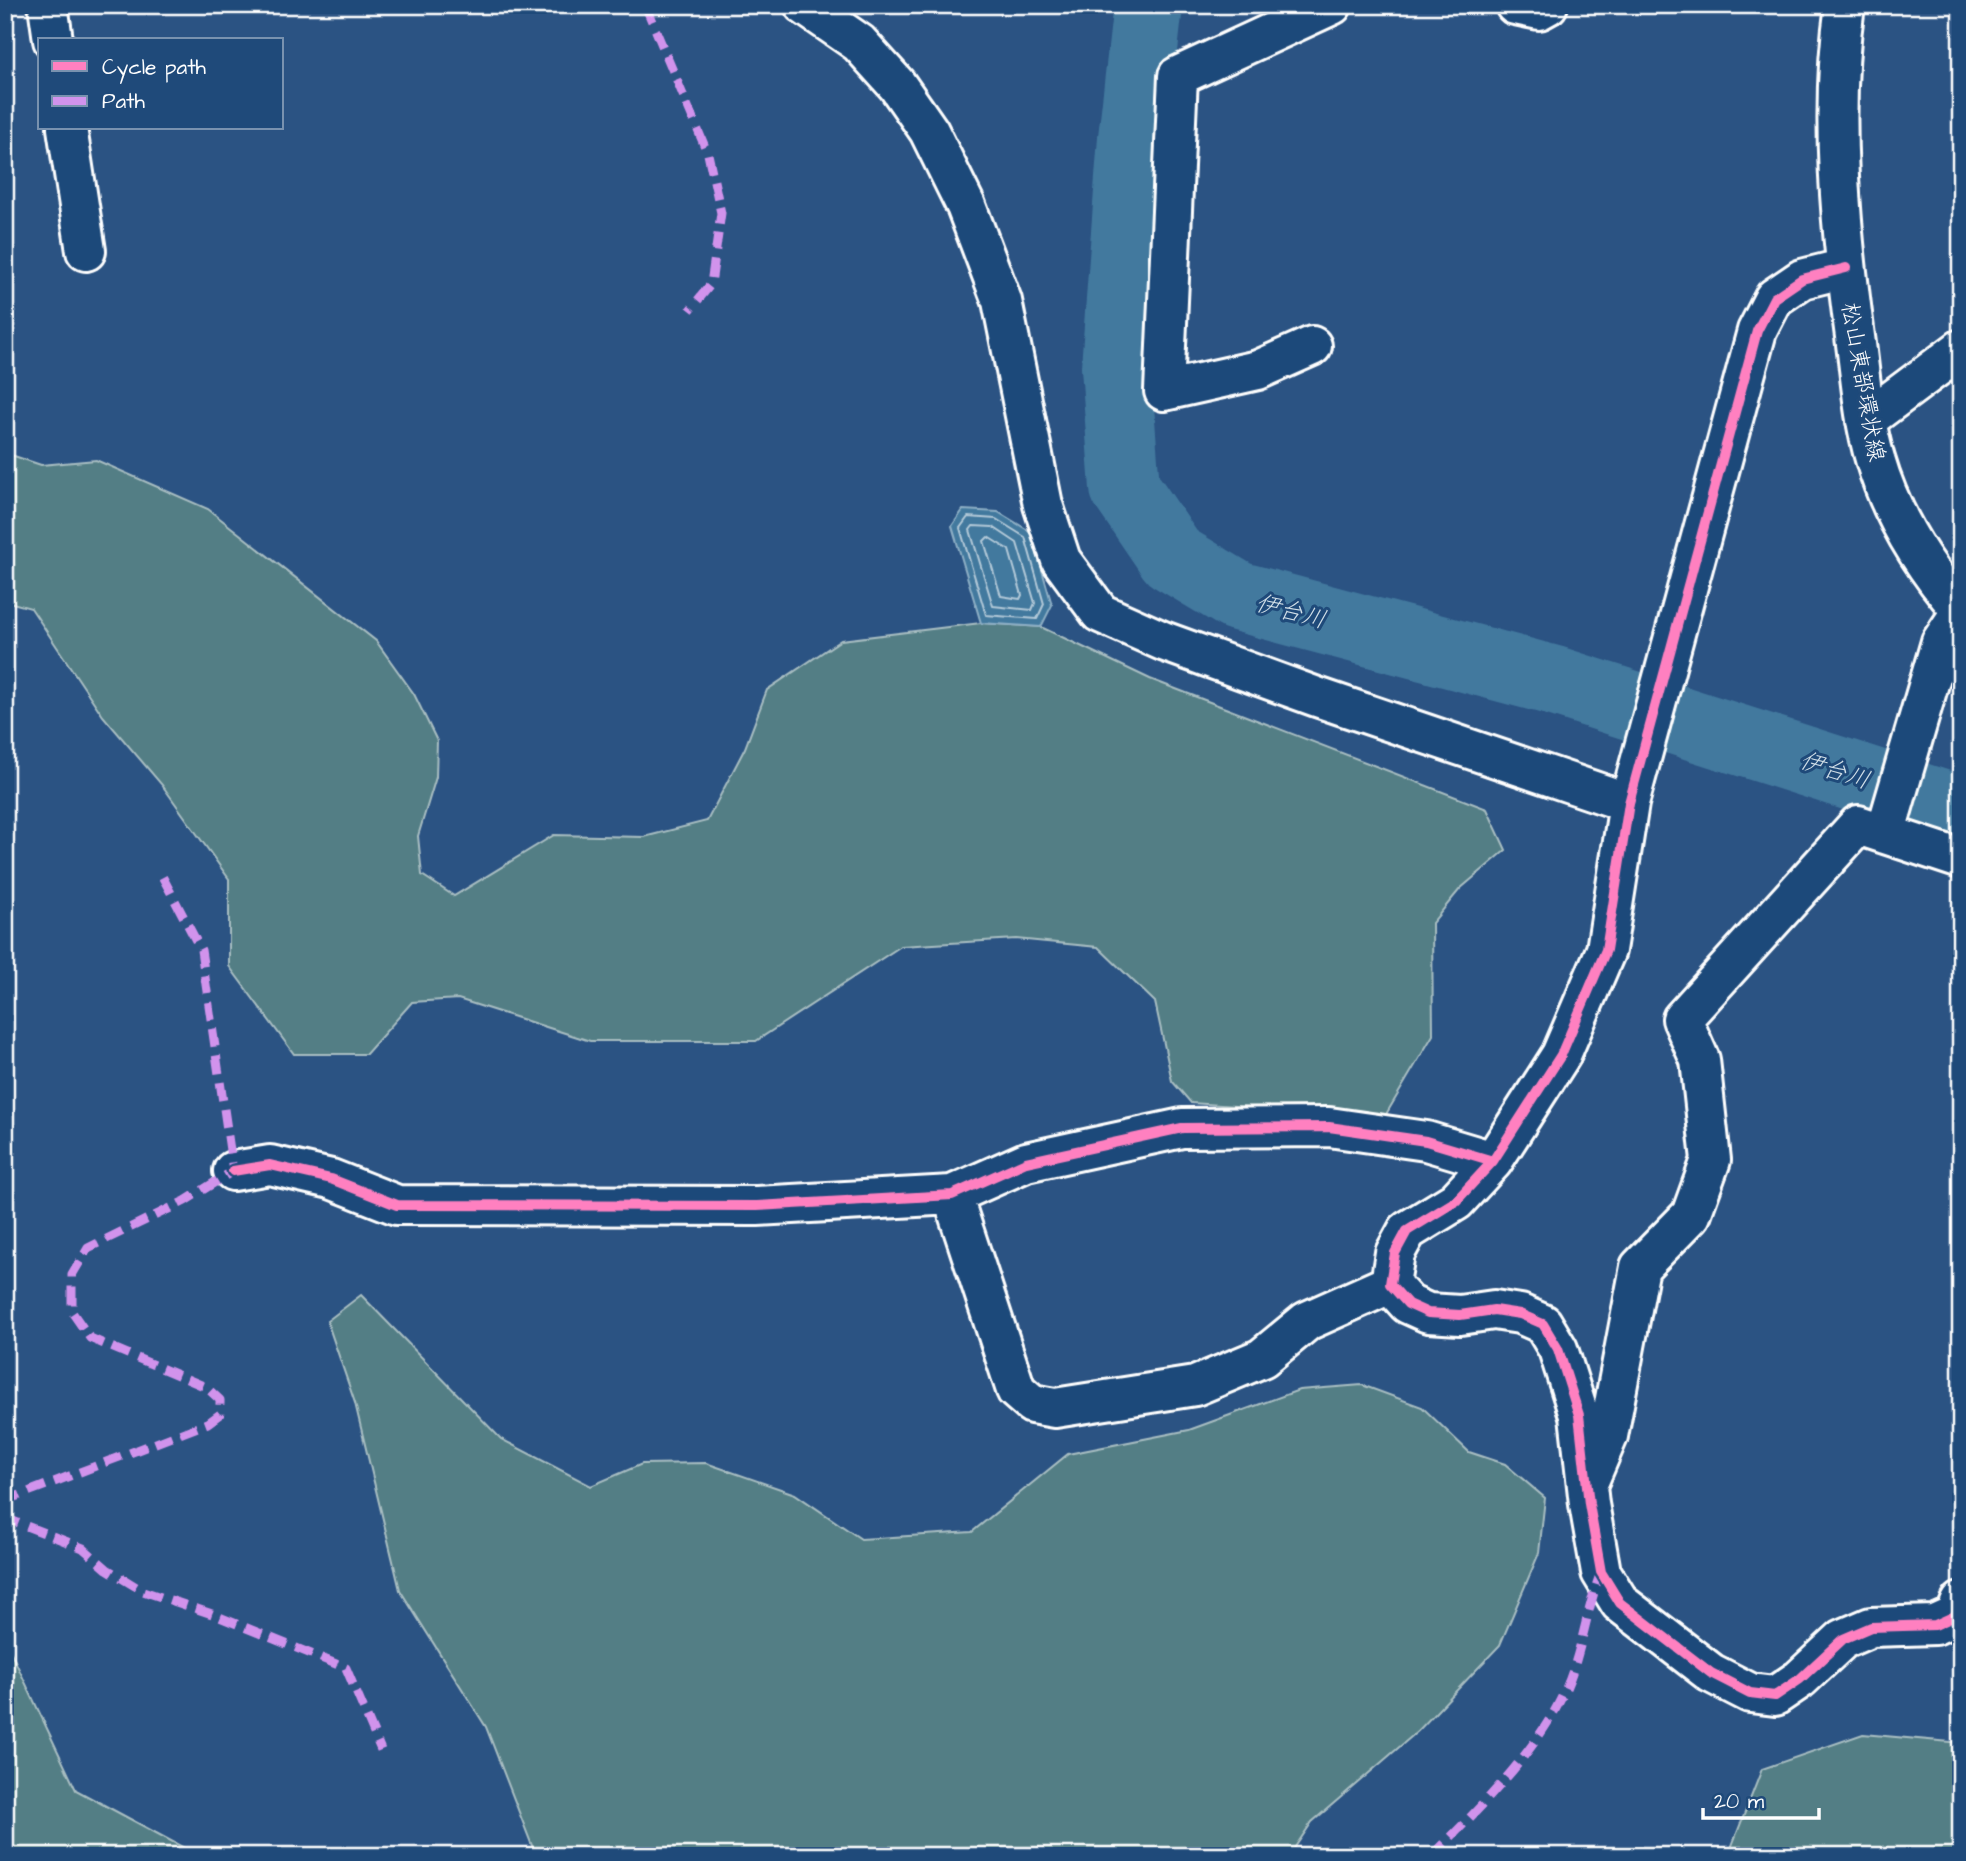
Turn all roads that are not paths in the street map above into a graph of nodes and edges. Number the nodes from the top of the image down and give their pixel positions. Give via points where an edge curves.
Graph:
1 (48, 5) edge
2 (804, 5) edge
3 (1332, 5) edge
4 (1515, 5) edge
5 (1548, 5) edge
6 (1844, 5) edge
7 (53, 38) edge
8 (67, 130) edge
9 (86, 251) dead end
10 (1846, 268) junction
11 (1312, 346) dead end
12 (1961, 349) edge
13 (1866, 420) junction
14 (1961, 611) edge
15 (1629, 803) junction
16 (1887, 829) junction
17 (1961, 859) edge
18 (1493, 1161) junction
19 (233, 1171) dead end
20 (952, 1195) junction
21 (1390, 1284) junction
22 (1587, 1486) junction
23 (1961, 1602) edge

1 - 7 street
2 - 15 street via 859,43 897,85 929,131 966,206 1002,301 1043,505 1060,560 1100,613 1163,642
3 - 11 street via 1178,76 1164,391 1258,370
4 - 5 street via 1539,9
6 - 10 street, 松山東部環状線 via 1836,91
8 - 9 street
10 - 13 street, 松山東部環状線
10 - 15 street via 1802,279 1774,299 1757,331
12 - 13 street
13 - 14 street, 松山東部環状線 via 1875,460 1900,522 1934,580
14 - 16 street via 1941,642
15 - 18 street via 1606,950 1561,1055
16 - 17 street
16 - 22 street via 1858,825 1682,1019 1700,1060 1711,1160 1691,1215 1640,1267 1608,1436
18 - 20 street via 1426,1141 1329,1127 1182,1128 1026,1162
18 - 21 street via 1456,1201 1407,1231 1395,1253
19 - 20 street via 270,1165 331,1179 397,1205 757,1206
20 - 21 street via 1016,1390 1032,1404 1055,1409 1195,1386 1262,1358 1307,1321
21 - 22 street via 1408,1304 1428,1312 1460,1315 1494,1310 1543,1324 1558,1349 1579,1415
22 - 23 street via 1601,1572 1620,1603 1711,1674 1750,1693 1775,1696 1843,1639 1871,1627 1935,1625 1955,1616

